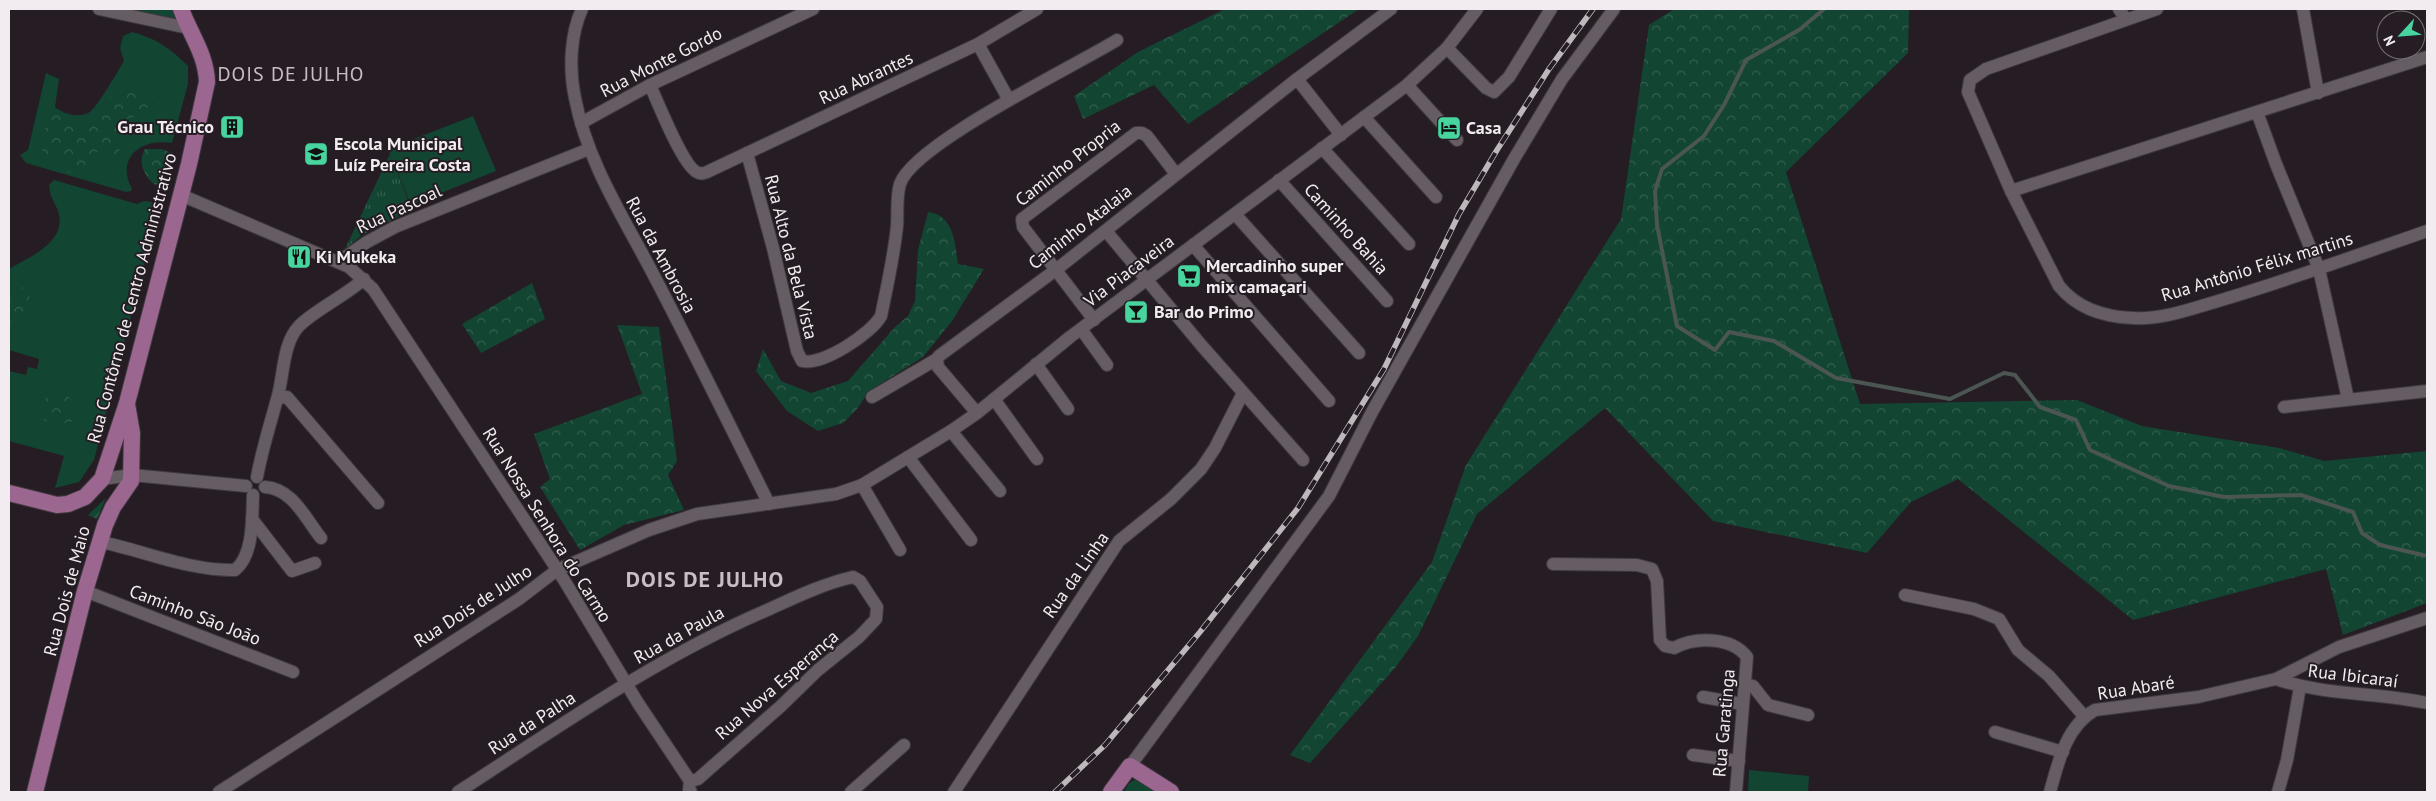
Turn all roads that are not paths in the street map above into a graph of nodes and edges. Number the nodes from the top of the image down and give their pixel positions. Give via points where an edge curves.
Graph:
1 (99, 9) edge
2 (180, 9) edge
3 (582, 9) edge
4 (813, 9) edge
5 (1037, 9) edge
6 (1392, 9) edge
7 (1477, 9) edge
8 (1552, 9) edge
9 (1614, 9) edge
10 (2157, 9) edge
11 (2304, 9) edge
12 (124, 11) edge
13 (2123, 14) edge
14 (188, 28) junction
15 (1117, 40) dead end
16 (978, 44) junction
17 (1447, 48) junction
18 (2427, 57) edge
19 (1297, 79) junction
20 (650, 85) junction
21 (1407, 85) junction
22 (2318, 93) junction
23 (1009, 100) junction
24 (2257, 112) junction
25 (1364, 117) junction
26 (581, 123) junction
27 (1340, 135) junction
28 (1457, 140) dead end
29 (1322, 148) junction
30 (589, 149) junction
31 (746, 153) junction
32 (1176, 174) junction
33 (1279, 180) junction
34 (2012, 191) junction
35 (181, 195) junction
36 (1436, 197) dead end
37 (1235, 214) junction
38 (1106, 230) junction
39 (2427, 232) edge
40 (1409, 244) dead end
41 (1192, 245) junction
42 (338, 262) junction
43 (1057, 269) junction
44 (2320, 269) junction
45 (364, 279) junction
46 (1146, 279) junction
47 (1387, 301) dead end
48 (1094, 320) junction
49 (1081, 329) junction
50 (1359, 353) dead end
51 (937, 359) junction
52 (1036, 364) junction
53 (1107, 365) dead end
54 (2427, 391) edge
55 (1243, 393) junction
56 (872, 397) dead end
57 (278, 398) junction
58 (994, 399) junction
59 (2348, 399) junction
60 (1330, 401) dead end
61 (127, 403) junction
62 (2284, 407) dead end
63 (1068, 409) dead end
64 (977, 412) junction
65 (951, 431) junction
66 (908, 457) junction
67 (1037, 459) dead end
68 (1303, 460) dead end
69 (132, 475) junction
70 (102, 479) junction
71 (261, 482) junction
72 (862, 485) junction
73 (250, 490) junction
74 (1000, 491) dead end
75 (9, 493) edge
76 (378, 502) dead end
77 (769, 504) junction
78 (252, 519) junction
79 (321, 538) dead end
80 (971, 540) dead end
81 (101, 542) junction
82 (900, 550) dead end
83 (582, 559) junction
84 (314, 563) dead end
85 (1553, 564) dead end
86 (557, 570) junction
87 (85, 591) junction
88 (571, 592) junction
89 (1905, 595) dead end
90 (876, 607) joint
91 (2427, 618) edge
92 (293, 672) dead end
93 (2276, 679) junction
94 (1744, 684) junction
95 (626, 685) junction
96 (2300, 687) junction
97 (1703, 697) dead end
98 (2427, 703) edge
99 (1743, 704) junction
100 (1808, 715) dead end
101 (2084, 716) junction
102 (1995, 732) dead end
103 (904, 745) dead end
104 (2063, 752) junction
105 (1694, 755) dead end
106 (1739, 761) junction
107 (1130, 766) junction
108 (689, 789) edge
109 (35, 792) edge
110 (219, 792) edge
111 (458, 792) edge
112 (851, 792) edge
113 (954, 792) edge
114 (1111, 792) edge
115 (1171, 792) edge
116 (1736, 792) edge
117 (2050, 792) edge
118 (2278, 792) edge

1 - 12 street
2 - 14 main road, Rua Contôrno de Centro Administrativo
3 - 26 street, Rua da Ambrosia via 575,32 572,77
4 - 20 street, Rua Monte Gordo
5 - 16 street, Rua Abrantes
6 - 19 street, Caminho Atalaia
7 - 17 street, Via Piacaveira
8 - 17 street via 1509,77 1494,92 1486,88
9 - 107 street via 1562,79 1514,159 1372,412 1329,496
10 - 13 street
11 - 22 street
12 - 14 street
13 - 34 street, Rua Antônio Félix martins via 1976,74 1970,80 1968,92
14 - 35 main road, Rua Contôrno de Centro Administrativo via 202,53 207,82
15 - 23 street, Rua Alto da Bela Vista
16 - 23 street
16 - 31 street, Rua Abrantes
17 - 21 street, Via Piacaveira
18 - 22 street
19 - 27 street
19 - 32 street, Caminho Atalaia
20 - 26 street, Rua Monte Gordo
20 - 31 street, Rua Abrantes via 685,158 695,171 700,174 707,172
21 - 25 street, Via Piacaveira
21 - 28 street
22 - 24 street
23 - 31 street, Rua Alto da Bela Vista via 946,140 907,172 900,185 897,225 878,323 862,337 810,363 802,361 797,351
24 - 34 street
24 - 44 street
25 - 27 street, Via Piacaveira
25 - 36 street
26 - 30 street, Rua da Ambrosia
27 - 29 street, Via Piacaveira
29 - 33 street, Via Piacaveira
29 - 40 street
30 - 42 street, Rua Pascoal via 395,228
30 - 77 street, Rua da Ambrosia
32 - 38 street, Caminho Atalaia
32 - 43 street, Caminho Propria via 1148,136 1136,133 1025,216 1021,221 1023,227
33 - 37 street, Via Piacaveira
33 - 47 street, Caminho Bahia
34 - 44 street, Rua Antônio Félix martins via 2059,286 2074,302 2098,313 2133,319 2173,314
35 - 42 street, Rua Nossa Senhora do Carmo
35 - 61 main road, Rua Contôrno de Centro Administrativo
37 - 41 street, Via Piacaveira
37 - 50 street
38 - 43 street, Caminho Atalaia
38 - 46 street
39 - 44 street, Rua Antônio Félix martins
41 - 46 street, Via Piacaveira
41 - 60 street
42 - 45 street, Rua Nossa Senhora do Carmo
43 - 48 street
43 - 51 street, Caminho Atalaia
44 - 59 street
45 - 57 street via 295,332
45 - 86 street, Rua Nossa Senhora do Carmo via 408,340
46 - 48 street, Via Piacaveira
46 - 55 street
48 - 49 street, Via Piacaveira
49 - 52 street, Via Piacaveira
49 - 53 street
51 - 56 street, Caminho Atalaia
51 - 64 street via 938,367
52 - 58 street, Via Piacaveira
52 - 63 street
54 - 59 street
55 - 68 street
55 - 113 street, Rua da Linha via 1201,469 1186,486 1131,529 1115,547
57 - 71 street via 264,443
57 - 76 street via 287,397
58 - 64 street, Via Piacaveira
58 - 67 street
59 - 62 street
61 - 69 main road, Rua Dois de Maio via 132,433
61 - 70 main road, Rua Contôrno de Centro Administrativo
64 - 65 street, Via Piacaveira
65 - 66 street, Via Piacaveira
65 - 74 street
66 - 72 street, Via Piacaveira
66 - 80 street
69 - 70 street
69 - 73 street
69 - 81 main road, Rua Dois de Maio via 113,506
70 - 75 main road, Rua Contôrno de Centro Administrativo via 85,497 68,504
71 - 73 street via 249,480
71 - 79 street via 289,496
72 - 77 street, Via Piacaveira via 836,494
72 - 82 street
73 - 78 street
77 - 83 street, Rua Dois de Julho via 697,514 649,530
78 - 81 street via 245,557 235,570 202,567
78 - 84 street via 292,572
81 - 87 main road, Rua Dois de Maio
83 - 86 street, Rua Dois de Julho
83 - 88 street via 573,573
85 - 94 street, Rua Garatinga via 1637,565 1652,569 1657,582 1660,640 1665,646 1674,648 1698,639 1733,645 1747,656
86 - 88 street, Rua Nossa Senhora do Carmo
86 - 110 street, Rua Dois de Julho via 519,599
87 - 92 street, Caminho São João
87 - 109 main road, Rua Dois de Maio
88 - 95 street, Rua Nossa Senhora do Carmo
89 - 101 street via 1974,609 1998,619 2018,650 2049,676
90 - 95 street, Rua da Paula via 860,581 853,578 828,583 720,630
90 - 108 street, Rua Nova Esperança via 876,619 859,638 818,670
91 - 93 street, Rua Abaré via 2339,647
93 - 96 street, Rua Ibicaraí
93 - 101 street, Rua Abaré via 2198,697 2102,707
94 - 99 street, Rua Garatinga
94 - 100 street via 1753,686 1768,705
95 - 108 street, Rua Nossa Senhora do Carmo
95 - 111 street, Rua da Palha
96 - 98 street, Rua Ibicaraí
96 - 118 street
97 - 99 street
99 - 106 street, Rua Garatinga
101 - 104 street, Rua Abaré
102 - 104 street
103 - 112 street
104 - 117 street, Rua Abaré
105 - 106 street
106 - 116 street, Rua Garatinga
107 - 114 main road
107 - 115 main road

